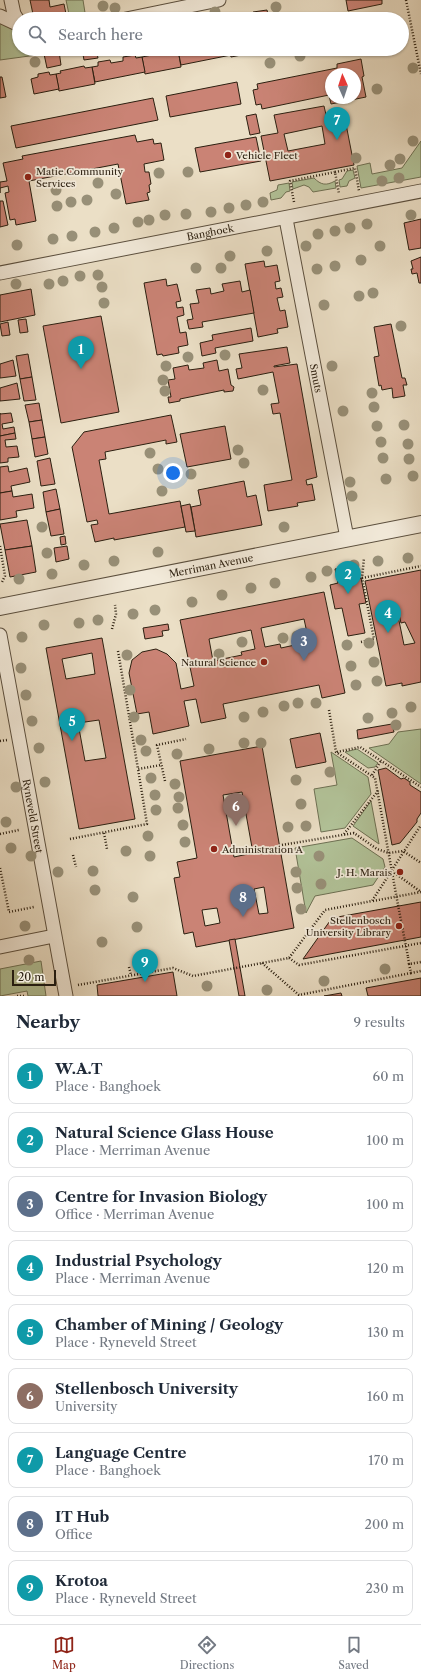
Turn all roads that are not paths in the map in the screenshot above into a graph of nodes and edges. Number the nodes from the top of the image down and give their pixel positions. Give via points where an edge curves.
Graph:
1 (11, 0) edge
2 (219, 0) edge
3 (14, 12) edge
4 (160, 12) edge
5 (0, 16) edge
6 (12, 20) edge
7 (421, 192) edge
8 (286, 218) junction
9 (0, 273) edge
10 (421, 524) edge
11 (348, 538) junction
12 (0, 607) edge
13 (0, 635) edge
14 (54, 936) junction
15 (0, 947) edge
16 (66, 996) edge

1 - 3 street
2 - 4 street
5 - 6 street
7 - 8 street, Banghoek
8 - 9 street, Banghoek
8 - 11 street, Smuts
10 - 11 street, Merriman Avenue
11 - 12 street, Merriman Avenue
13 - 14 street, Ryneveld Street
14 - 15 street
14 - 16 street, Ryneveld Street

